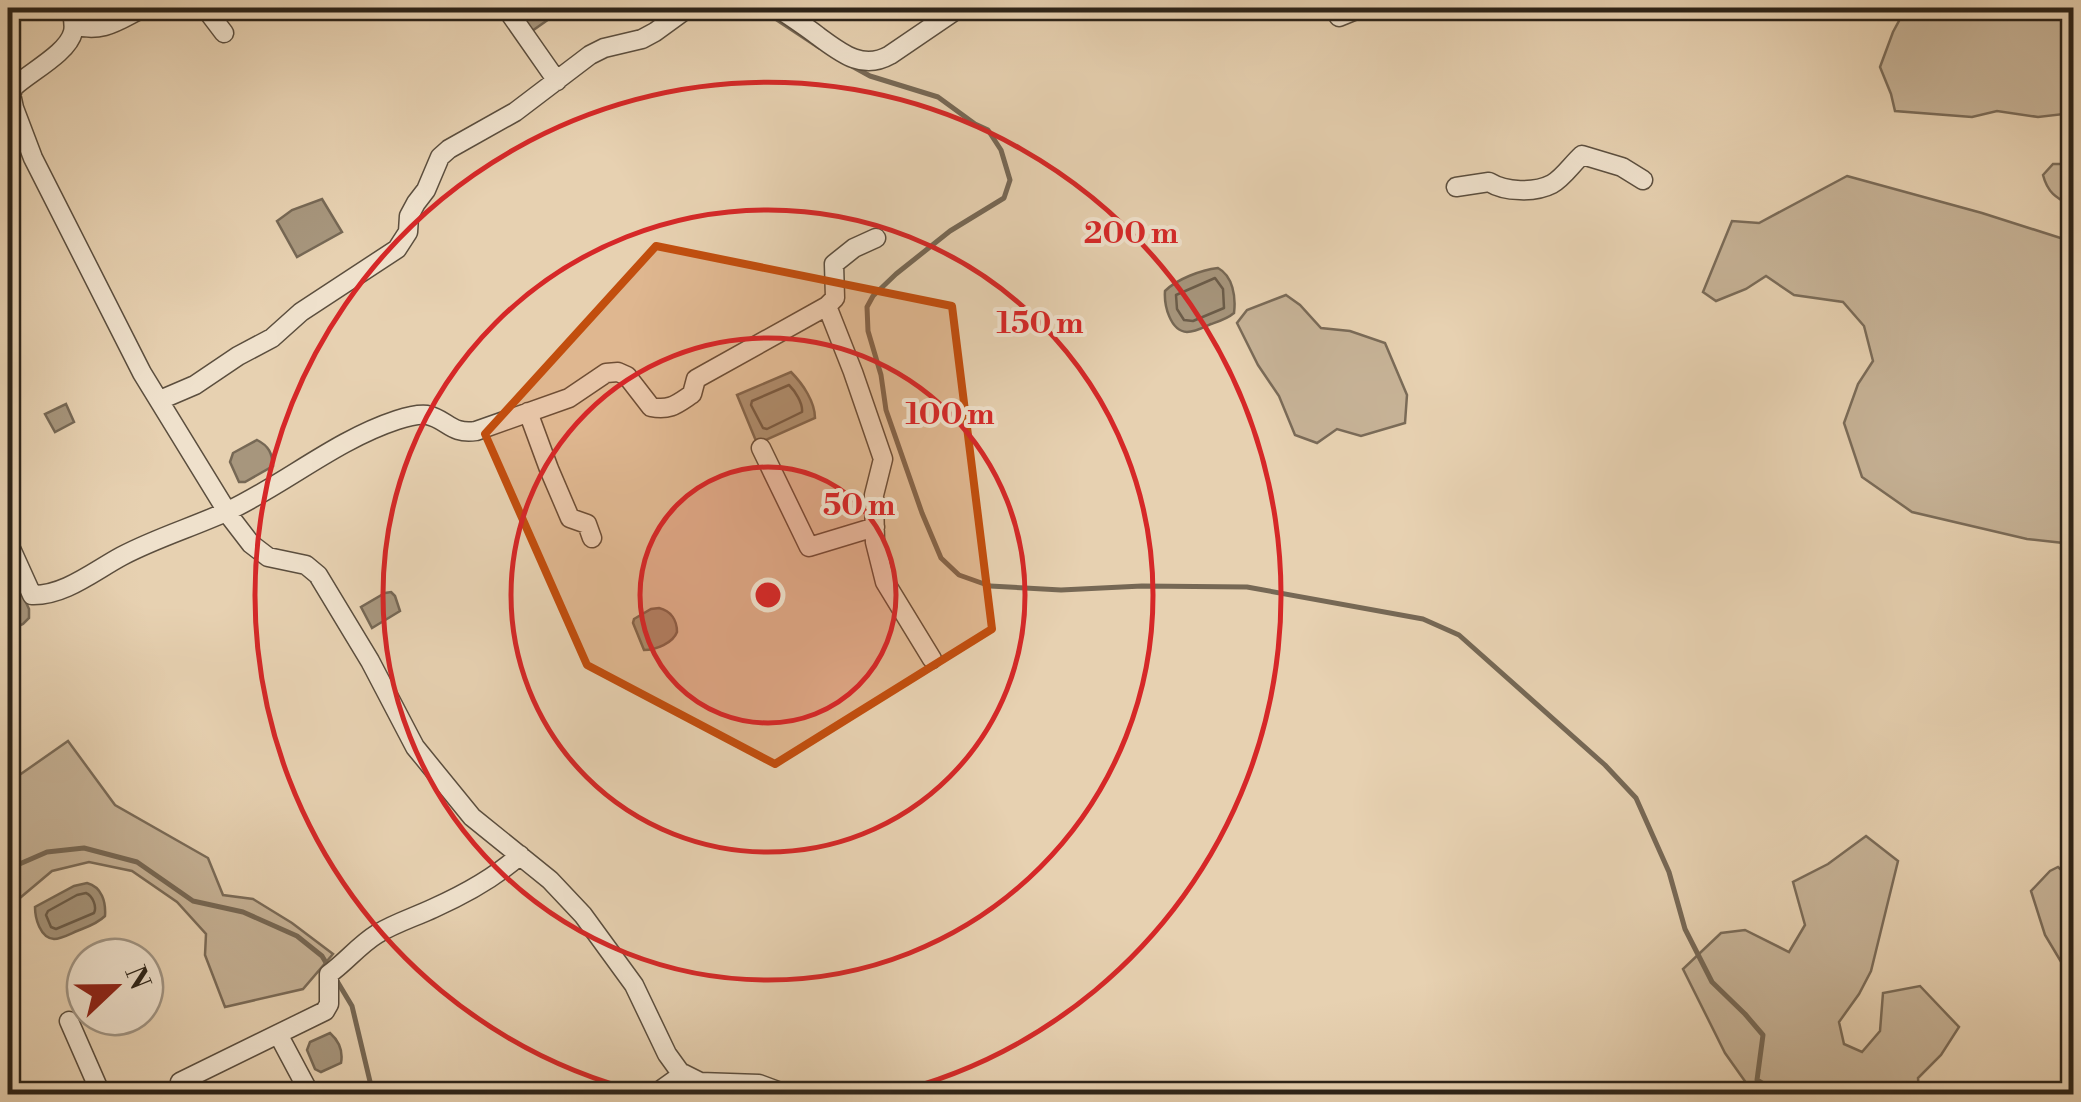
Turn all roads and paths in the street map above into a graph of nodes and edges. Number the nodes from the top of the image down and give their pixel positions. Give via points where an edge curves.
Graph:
1 (142, 8) edge
2 (205, 8) edge
3 (506, 8) edge
4 (688, 8) edge
5 (778, 8) edge
6 (958, 8) edge
7 (1333, 8) edge
8 (1361, 8) edge
9 (72, 16) edge
10 (224, 33) dead end
11 (557, 81) junction
12 (1643, 180) dead end
13 (1456, 187) dead end
14 (876, 238) dead end
15 (827, 306) junction
16 (160, 400) junction
17 (528, 412) junction
18 (761, 448) dead end
19 (227, 511) junction
20 (875, 527) junction
21 (592, 538) dead end
22 (8, 542) edge
23 (932, 659) dead end
24 (520, 855) junction
25 (278, 1034) junction
26 (76, 1037) edge
27 (683, 1074) junction
28 (180, 1082) dead end
29 (101, 1094) edge
30 (310, 1094) edge
31 (655, 1094) edge
32 (786, 1094) edge

1 - 9 street via 89,30
2 - 10 street
3 - 11 street
4 - 11 street via 642,39 590,55
5 - 6 street via 844,55 867,61 882,60
7 - 8 street via 1339,18
9 - 16 street via 73,34 14,87 14,108 33,158
11 - 16 street via 440,157 397,249 272,338
12 - 13 street via 1582,155 1548,186
14 - 15 street via 834,264 836,298
15 - 17 street via 696,379 692,394 672,408 651,407 618,372
15 - 20 street via 883,459
16 - 19 street
17 - 19 street via 462,433 428,415 393,422
17 - 21 street via 570,518 587,524
18 - 20 street via 809,547
19 - 22 street via 43,595 32,595
19 - 24 street via 268,557 306,565 318,576 414,747 472,817
20 - 23 street via 885,582
24 - 25 street via 451,900 374,935 335,970 326,1011
24 - 27 street via 610,952
25 - 28 street
25 - 30 street
26 - 29 street
27 - 31 street
27 - 32 street

